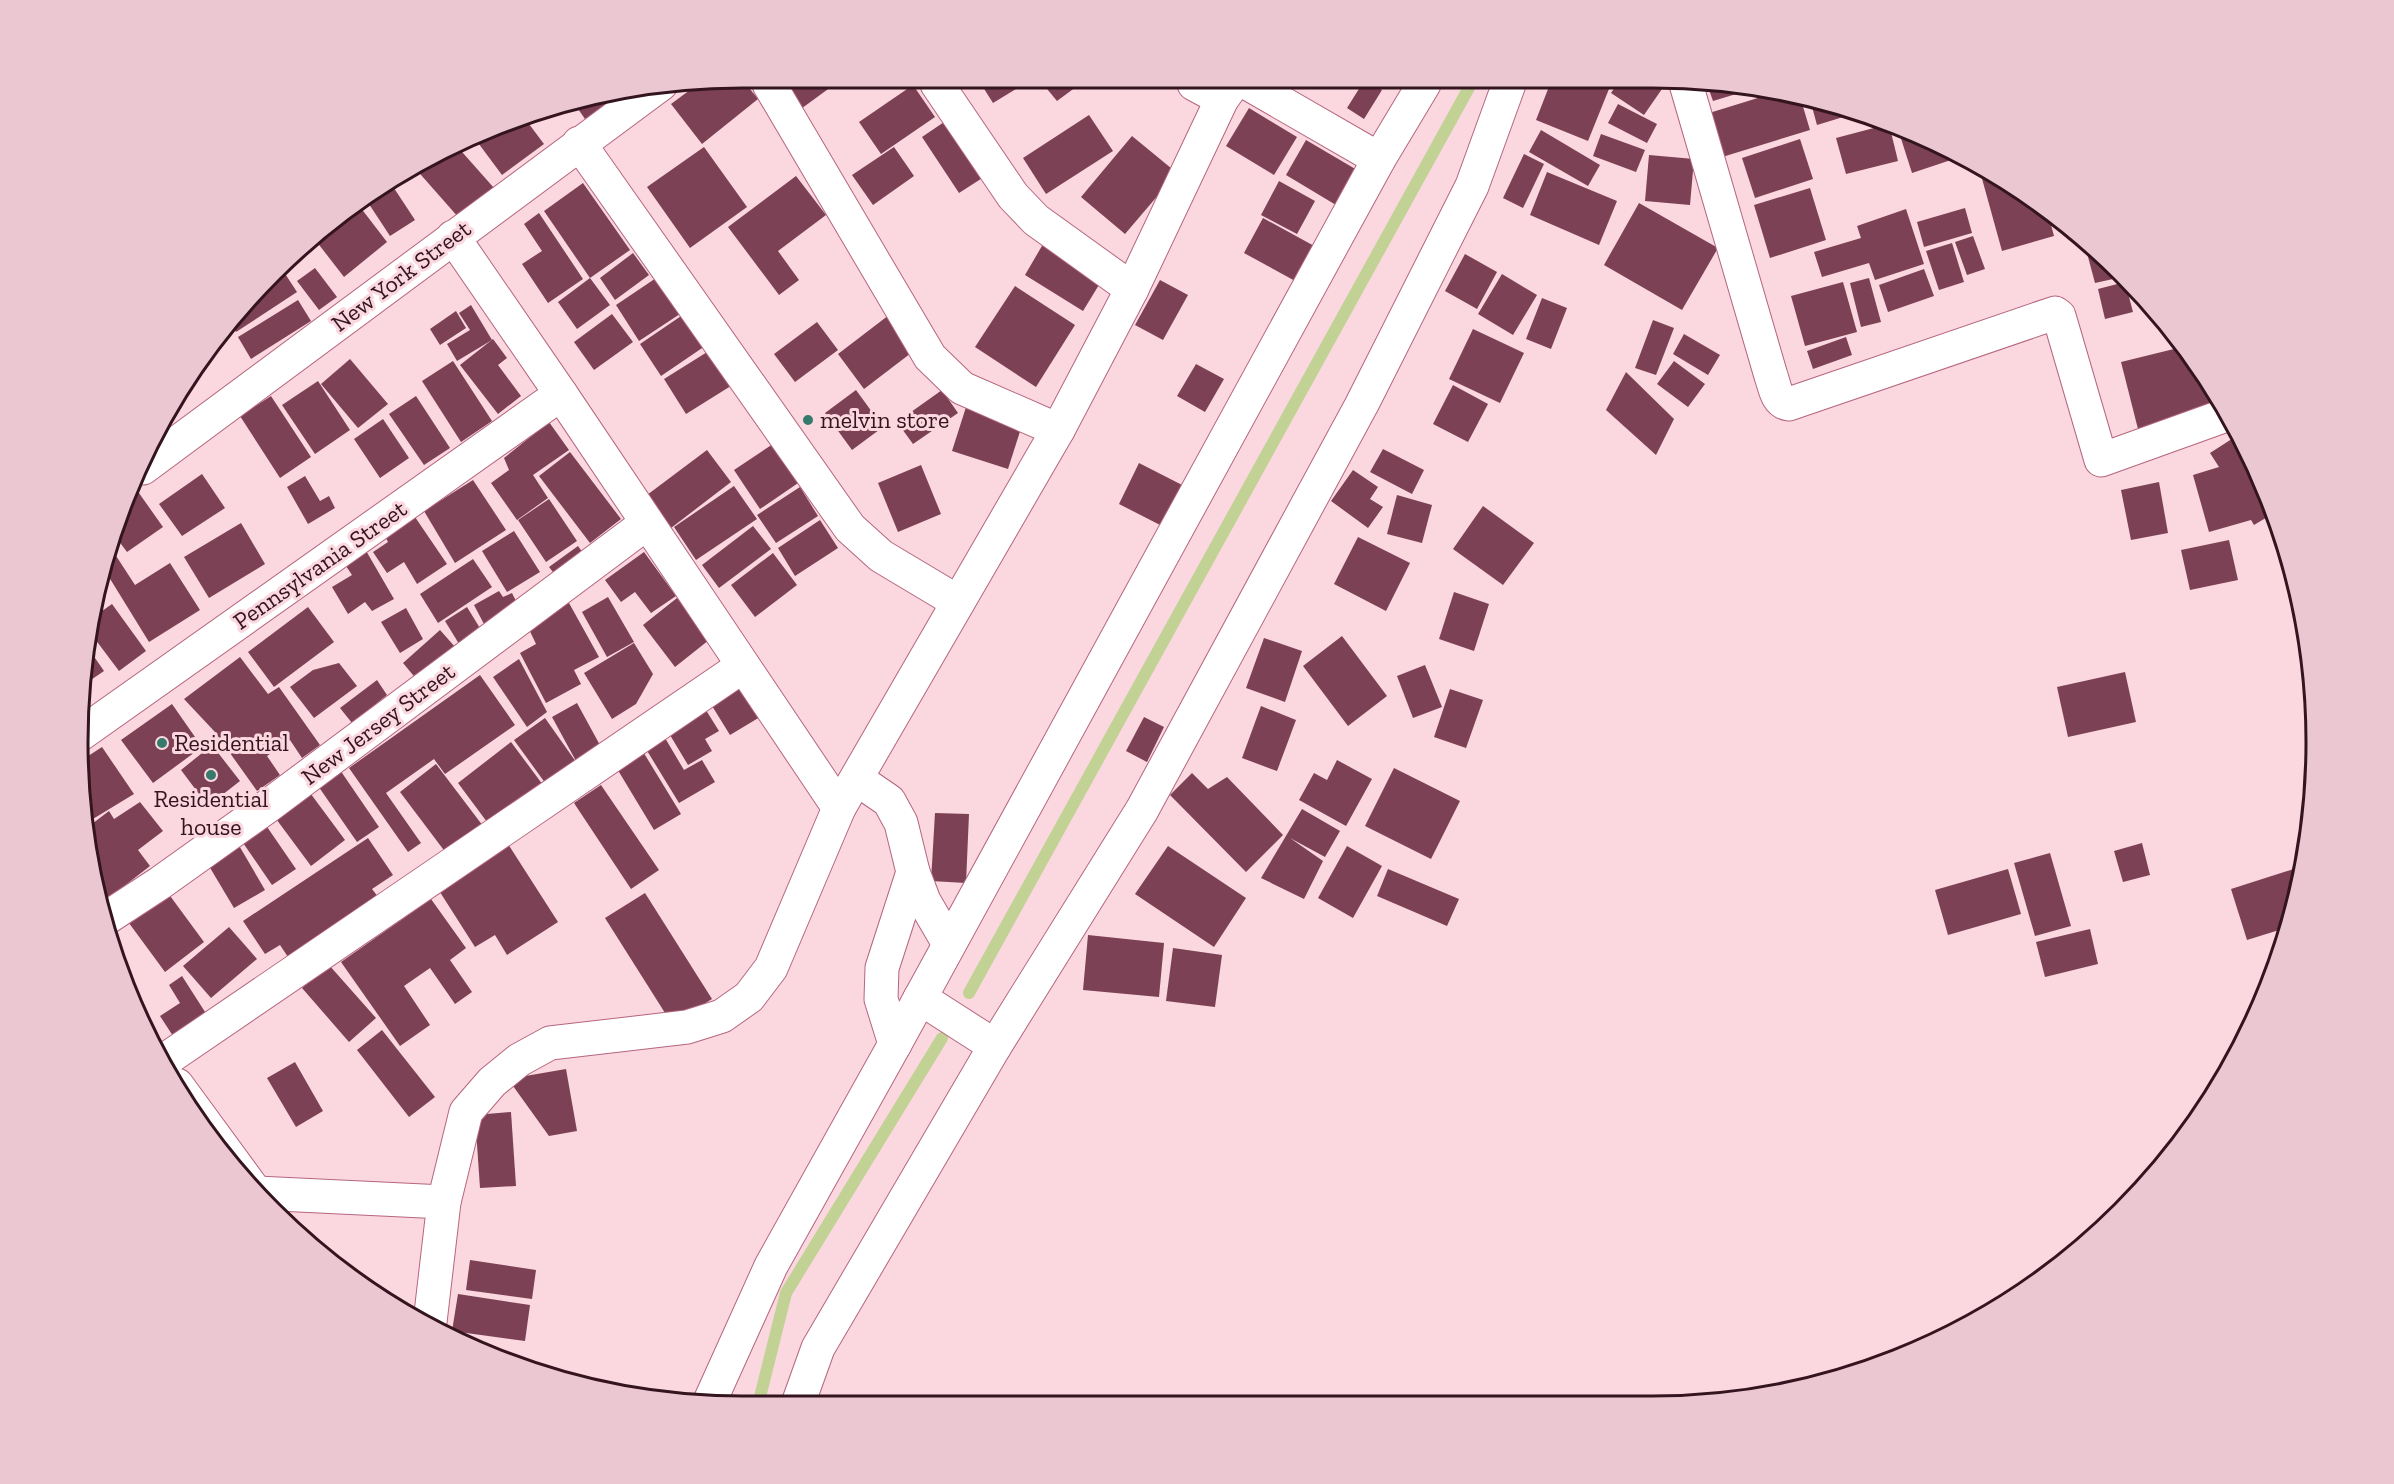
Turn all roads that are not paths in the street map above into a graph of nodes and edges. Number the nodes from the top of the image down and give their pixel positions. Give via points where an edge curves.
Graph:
1 (771, 88) edge
2 (940, 88) edge
3 (1422, 88) edge
4 (1508, 88) edge
5 (1235, 89) edge
6 (1688, 90) edge
7 (643, 96) edge
8 (579, 143) junction
9 (1379, 159) junction
10 (453, 237) junction
11 (1132, 289) junction
12 (561, 394) junction
13 (2219, 417) edge
14 (1058, 430) junction
15 (152, 461) edge
16 (647, 523) junction
17 (958, 602) junction
18 (743, 666) junction
19 (89, 728) edge
20 (857, 779) junction
21 (839, 808) junction
22 (913, 872) junction
23 (112, 914) edge
24 (949, 944) junction
25 (920, 998) junction
26 (895, 1044) junction
27 (995, 1046) junction
28 (170, 1057) edge
29 (270, 1194) edge
30 (444, 1202) junction
31 (431, 1316) edge
32 (713, 1395) edge
33 (801, 1396) edge

1 - 14 street via 930,357 962,388
2 - 11 street via 1020,204 1036,220
3 - 9 street
4 - 27 street via 1472,186 1345,436 1142,810
5 - 9 street
5 - 11 street
6 - 13 street via 1771,376 1784,403 2055,313 2101,460
7 - 8 street, New York Street
8 - 10 street, New York Street
8 - 17 street via 850,528 880,556
9 - 24 street
10 - 12 street
10 - 15 street, New York Street
11 - 14 street
12 - 16 street
12 - 19 street, Pennsylvania Street
14 - 17 street
16 - 18 street
16 - 23 street, New Jersey Street via 267,806
17 - 20 street
18 - 21 street
18 - 28 street
20 - 21 street
20 - 22 street via 889,801 901,823
21 - 30 street via 771,968 749,997 722,1016 687,1027 550,1043 519,1060 492,1082 466,1112
22 - 24 street via 924,901
22 - 26 street via 882,968 881,999
24 - 25 street
25 - 26 street
25 - 27 street
26 - 32 street via 771,1266
27 - 33 street via 818,1348
29 - 30 street
30 - 31 street

